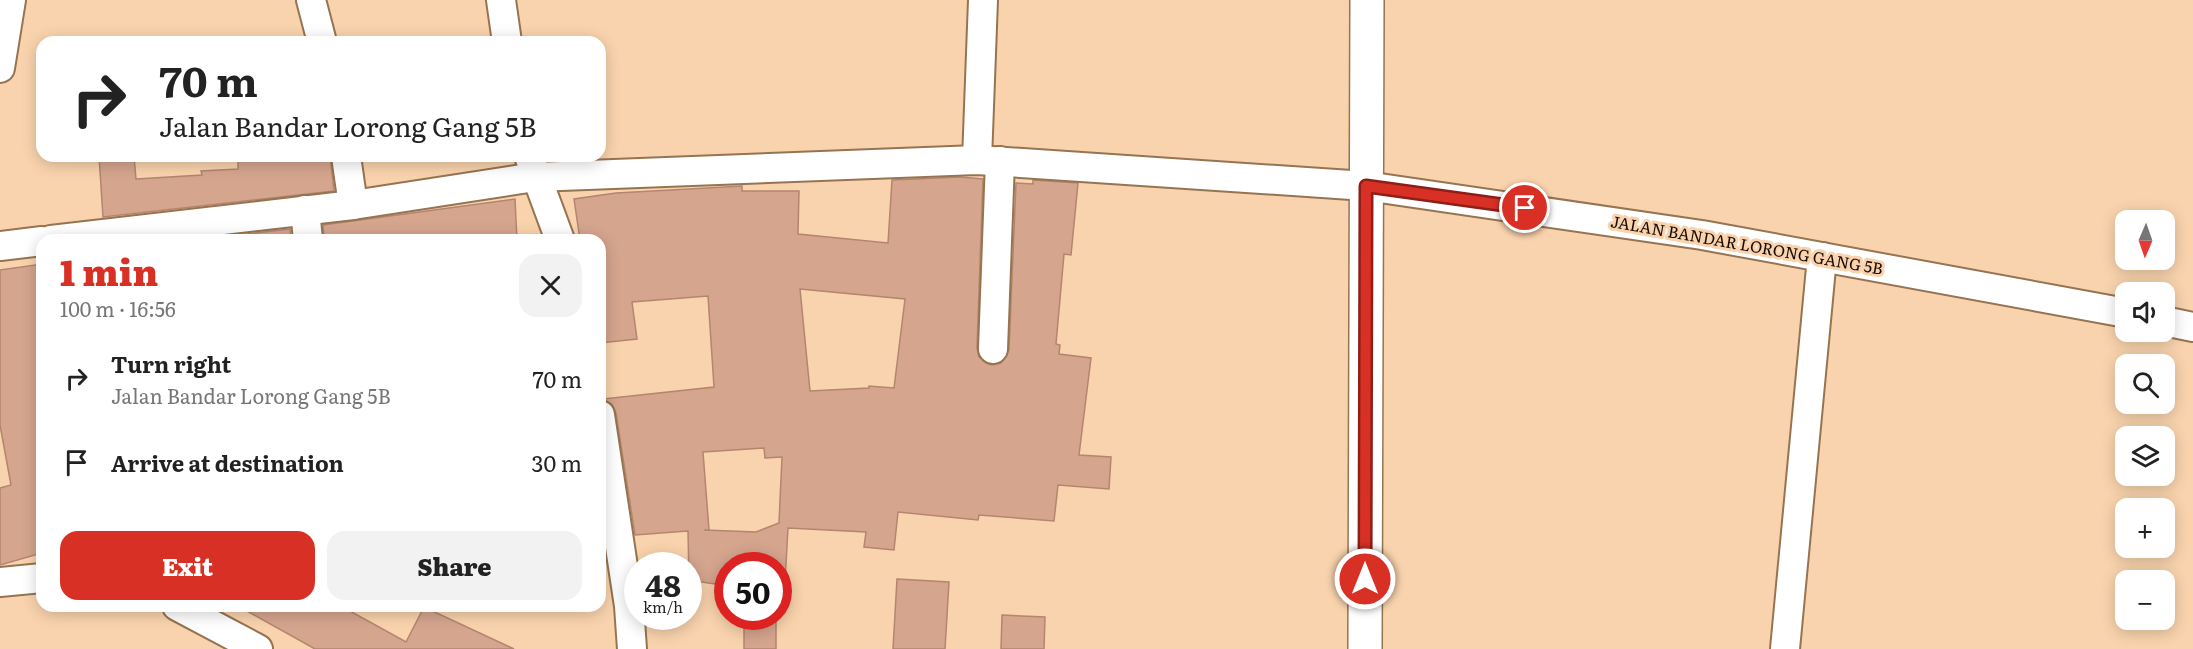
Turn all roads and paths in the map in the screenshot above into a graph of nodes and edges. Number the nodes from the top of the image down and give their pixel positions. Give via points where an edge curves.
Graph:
1 (11, 0) edge
2 (311, 0) edge
3 (501, 0) edge
4 (983, 0) edge
5 (1367, 0) edge
6 (320, 36) edge
7 (506, 36) edge
8 (0, 68) edge
9 (988, 161) junction
10 (347, 162) edge
11 (532, 167) edge
12 (1366, 186) junction
13 (353, 205) junction
14 (305, 210) junction
15 (102, 234) edge
16 (307, 234) edge
17 (558, 234) edge
18 (36, 242) edge
19 (0, 246) edge
20 (1822, 257) junction
21 (2115, 311) edge
22 (2175, 323) edge
23 (2193, 327) edge
24 (993, 349) dead end
25 (606, 455) edge
26 (36, 579) edge
27 (0, 582) edge
28 (188, 612) edge
29 (258, 649) edge
30 (632, 649) edge
31 (1365, 649) edge
32 (1785, 649) edge

1 - 8 street
2 - 6 street
3 - 7 street
4 - 9 street
5 - 12 main road
9 - 11 street, JALAN BANDAR LORONG GANG 5B
9 - 12 street, JALAN BANDAR LORONG GANG 5B
9 - 24 street
10 - 13 street
11 - 13 street, JALAN BANDAR LORONG GANG 5B
11 - 17 street
12 - 20 street, JALAN BANDAR LORONG GANG 5B
12 - 31 main road
13 - 14 street, JALAN BANDAR LORONG GANG 5B
14 - 15 street, JALAN BANDAR LORONG GANG 5B
14 - 16 street
18 - 19 street
20 - 21 street, JALAN BANDAR LORONG GANG 5B
20 - 32 street
22 - 23 street
25 - 30 street
26 - 27 street
28 - 29 street

